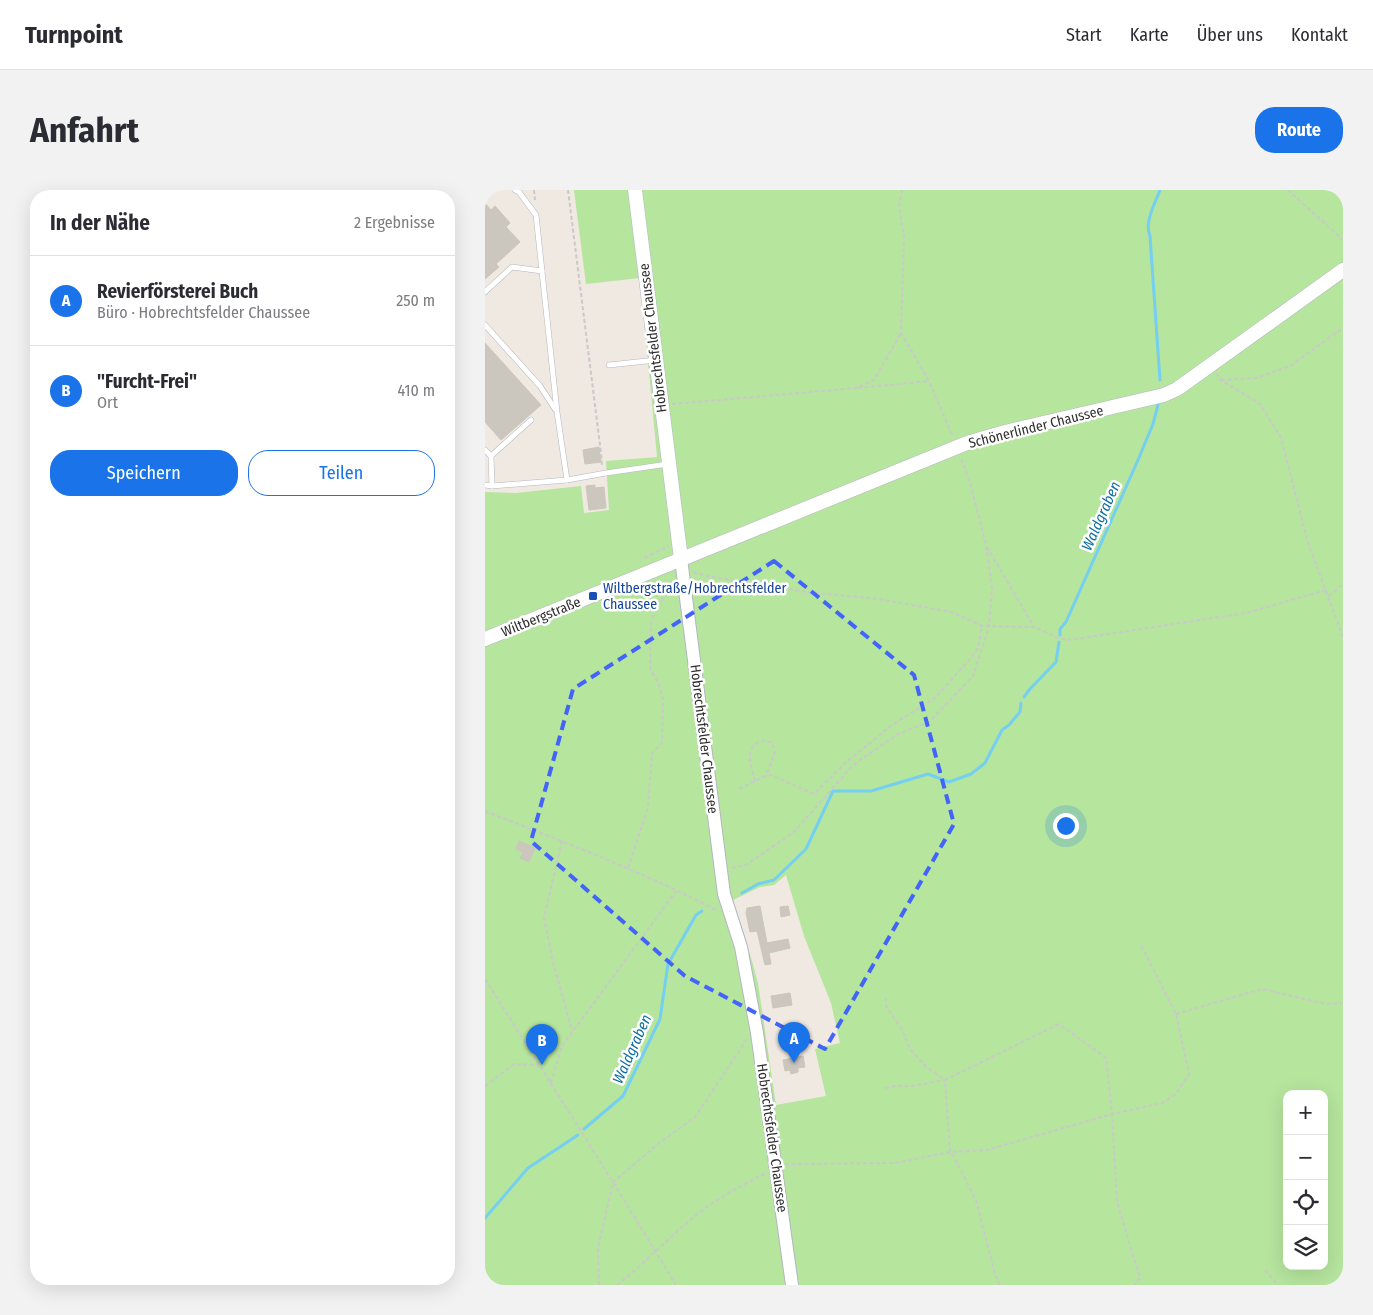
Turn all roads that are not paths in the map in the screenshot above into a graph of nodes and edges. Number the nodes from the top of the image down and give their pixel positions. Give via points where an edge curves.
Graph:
1 (515, 190) edge
2 (635, 190) edge
3 (1343, 270) edge
4 (542, 271) junction
5 (485, 292) edge
6 (485, 325) edge
7 (656, 360) junction
8 (609, 365) dead end
9 (557, 412) junction
10 (531, 420) dead end
11 (485, 450) edge
12 (491, 456) junction
13 (669, 464) junction
14 (567, 480) junction
15 (485, 485) edge
16 (492, 486) junction
17 (681, 559) junction
18 (485, 639) edge
19 (792, 1285) edge

1 - 4 lane via 536,215
2 - 7 main road, Hobrechtsfelder Chaussee
3 - 17 main road, Schönerlinder Chaussee via 1177,389 1157,397 982,438
4 - 5 lane via 513,267
4 - 9 lane
6 - 9 lane via 540,386
7 - 8 lane
7 - 13 main road, Hobrechtsfelder Chaussee
9 - 14 lane
10 - 12 lane
11 - 12 lane
12 - 16 lane
13 - 14 lane
13 - 17 main road, Hobrechtsfelder Chaussee
14 - 16 lane
15 - 16 lane
17 - 18 main road, Wiltbergstraße
17 - 19 street, Hobrechtsfelder Chaussee via 720,871 729,914 741,947 757,1033

